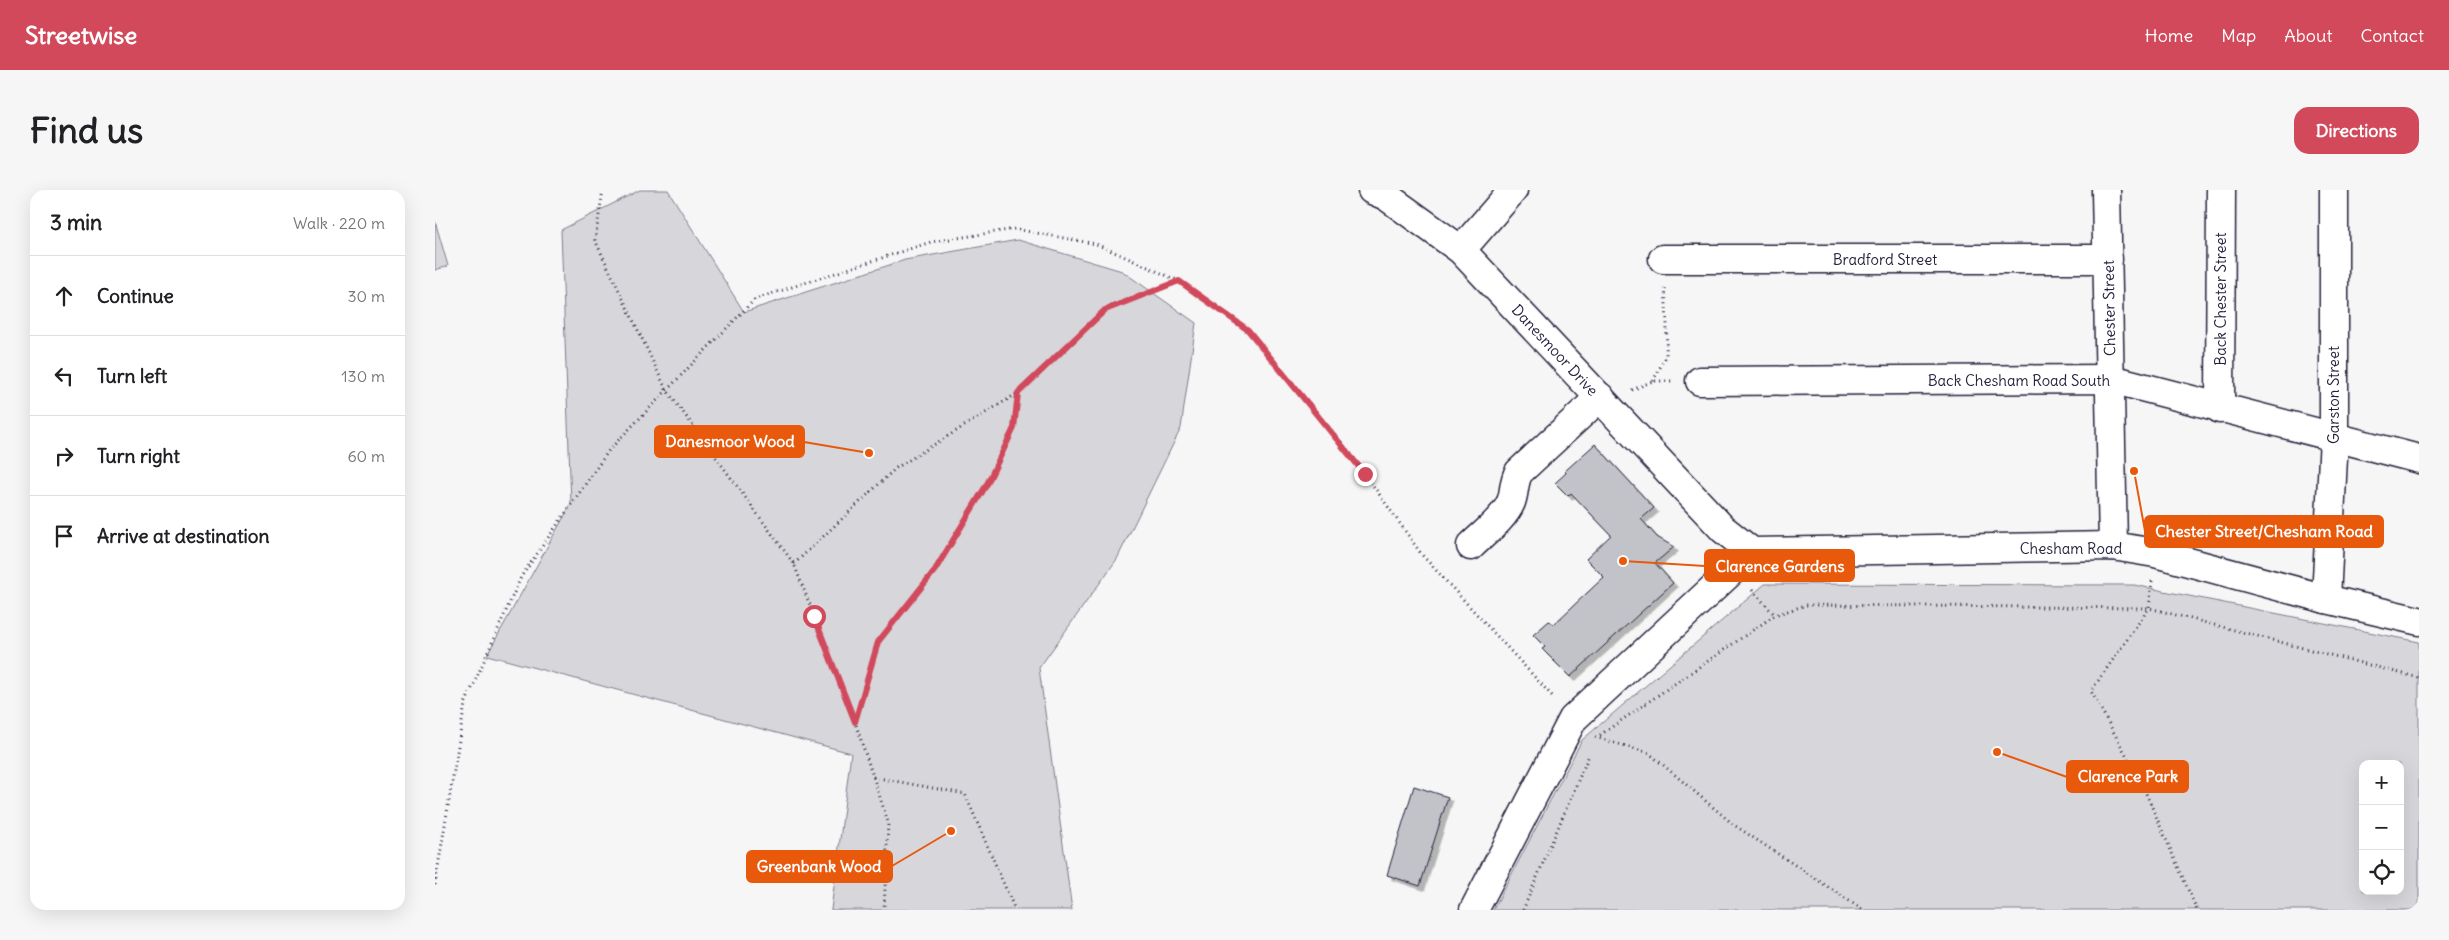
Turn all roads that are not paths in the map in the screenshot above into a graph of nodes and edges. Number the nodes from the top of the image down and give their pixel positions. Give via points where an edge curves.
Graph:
1 (1372, 190) edge
2 (1513, 190) edge
3 (2106, 190) edge
4 (2221, 190) edge
5 (2334, 190) edge
6 (1461, 250) junction
7 (1663, 259) road end
8 (2108, 259) junction
9 (2111, 379) junction
10 (1700, 381) road end
11 (1602, 399) junction
12 (2220, 408) junction
13 (2334, 437) junction
14 (2419, 459) edge
15 (1471, 546) dead end
16 (2113, 546) junction
17 (1752, 552) junction
18 (2326, 599) junction
19 (2419, 621) edge
20 (1474, 910) edge

1 - 6 street, Danesmoor Drive via 1386,196
2 - 6 street
3 - 8 street, Chester Street
4 - 12 street, Back Chester Street
5 - 13 street, Garston Street
6 - 11 street, Danesmoor Drive
7 - 8 street, Bradford Street
8 - 9 street, Chester Street
9 - 10 street, Back Chesham Road South
9 - 12 street, Back Chesham Road South
9 - 16 street, Chester Street
11 - 15 street via 1519,472 1508,509
11 - 17 street, Danesmoor Drive via 1723,528
12 - 13 street, Back Chesham Road South
13 - 14 street, Back Chesham Road South
13 - 18 street, Garston Street
16 - 17 street, Chesham Road
16 - 18 street, Chesham Road via 2155,553
17 - 20 street via 1573,719
18 - 19 street, Chesham Road

